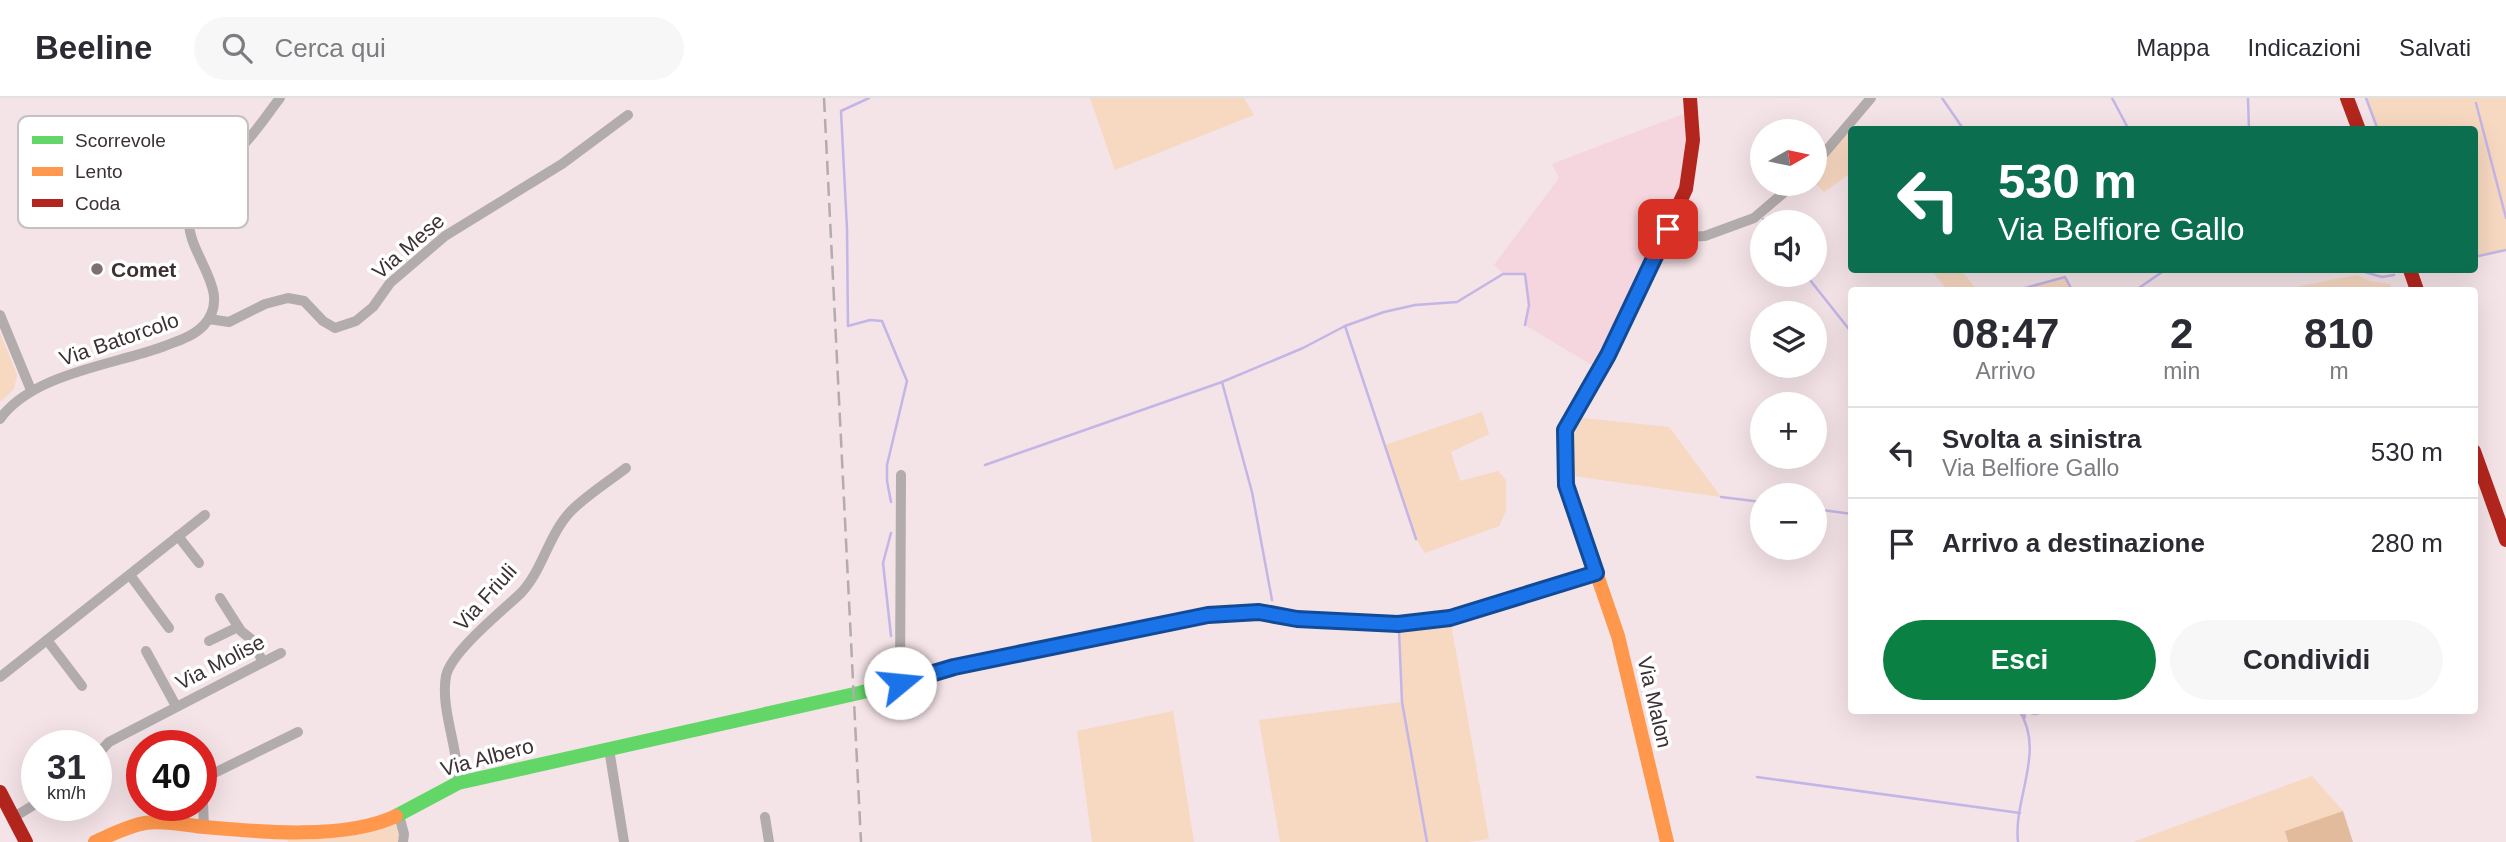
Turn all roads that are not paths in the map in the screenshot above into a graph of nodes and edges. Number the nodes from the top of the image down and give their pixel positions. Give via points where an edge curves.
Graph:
1 (279, 98) edge
2 (1690, 98) edge
3 (1871, 98) edge
4 (2347, 98) edge
5 (628, 115) dead end
6 (2358, 126) edge
7 (248, 141) edge
8 (1827, 150) edge
9 (1780, 196) edge
10 (189, 228) edge
11 (1664, 239) junction
12 (0, 315) edge
13 (209, 319) junction
14 (31, 390) junction
15 (0, 419) edge
16 (2478, 462) edge
17 (626, 468) dead end
18 (901, 475) dead end
19 (205, 515) dead end
20 (178, 536) junction
21 (2506, 540) edge
22 (199, 563) dead end
23 (1596, 573) junction
24 (130, 575) junction
25 (220, 598) dead end
26 (238, 627) junction
27 (169, 628) dead end
28 (47, 640) junction
29 (209, 641) dead end
30 (146, 651) dead end
31 (281, 653) dead end
32 (263, 662) junction
33 (0, 677) edge
34 (900, 683) junction
35 (82, 686) dead end
36 (176, 706) junction
37 (298, 732) dead end
38 (112, 740) edge
39 (609, 748) junction
40 (458, 783) junction
41 (0, 792) edge
42 (21, 813) edge
43 (399, 815) junction
44 (14, 817) junction
45 (765, 817) dead end
46 (204, 827) junction
47 (26, 842) edge
48 (95, 842) edge
49 (403, 842) edge
50 (624, 842) edge
51 (769, 842) edge
52 (1667, 842) edge

1 - 7 street, Via Batorcolo
2 - 11 street, Via Malon via 1693,140 1686,189
3 - 8 street
4 - 6 street
5 - 13 street, Via Mese via 562,164 445,236 390,283 356,321 335,328 304,301 288,299 265,304 229,323
9 - 11 street via 1754,218 1705,236
10 - 13 street, Via Batorcolo via 214,296
11 - 23 street, Via Malon via 1608,355 1565,430 1566,485
12 - 14 street
13 - 14 street, Via Batorcolo via 183,339
14 - 15 street
16 - 21 street
17 - 40 street, Via Friuli via 555,529 524,590 472,639 446,674
18 - 34 street
19 - 20 street
20 - 22 street
20 - 24 street
23 - 34 street, Via Albero via 1450,618 1398,624 1297,619 1259,612 1208,615 954,667
23 - 52 street, Via Malon via 1618,636
24 - 27 street
24 - 28 street
25 - 26 street
26 - 29 street
26 - 32 street via 251,639
28 - 33 street
28 - 35 street
30 - 36 street, Via Molise
31 - 32 street, Via Molise
32 - 36 street, Via Molise
34 - 39 street, Via Albero
36 - 38 street, Via Molise
37 - 46 street via 202,779
39 - 40 street, Via Albero
39 - 50 street
40 - 43 street, Via Albero
41 - 44 street
42 - 44 street
43 - 46 street, Via Albero via 341,830
43 - 49 street
44 - 47 street
45 - 51 street
46 - 48 street, Via Albero via 143,823

